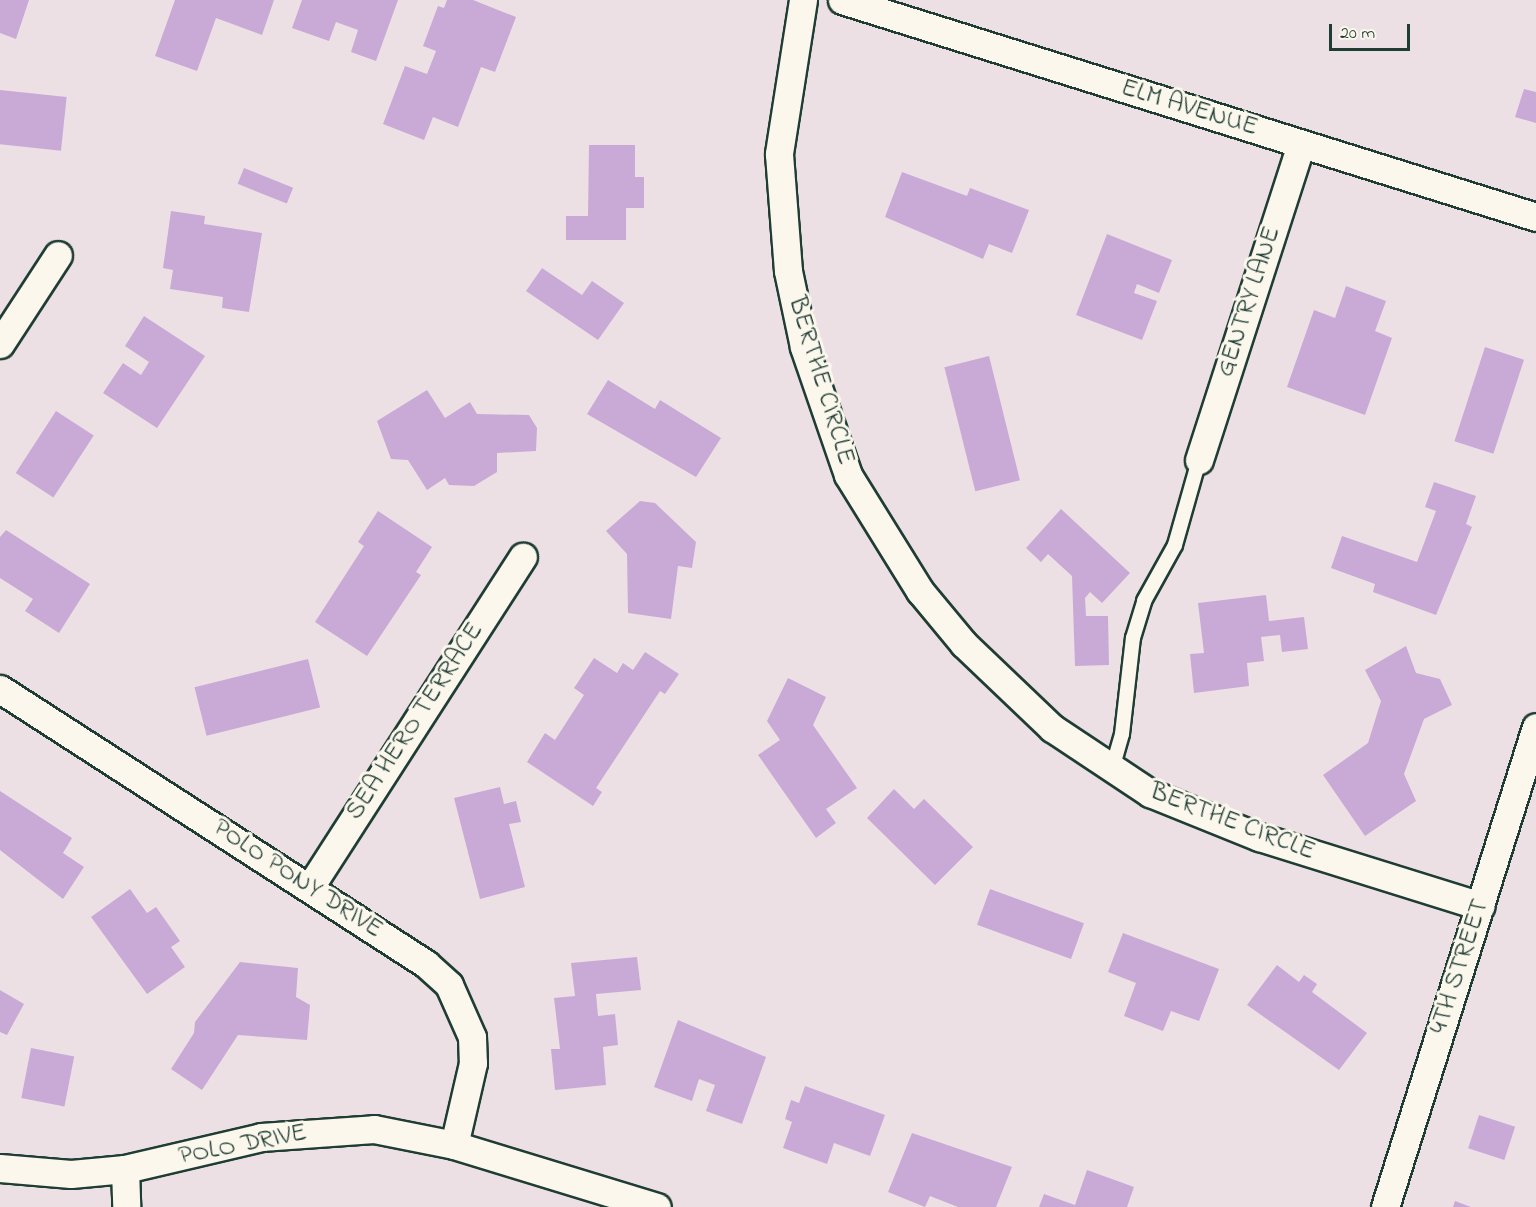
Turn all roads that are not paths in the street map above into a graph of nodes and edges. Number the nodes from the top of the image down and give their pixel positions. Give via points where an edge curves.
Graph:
1 (803, 0) edge
2 (842, 0) edge
3 (1301, 144) junction
4 (1536, 217) edge
5 (57, 255) dead end
6 (0, 344) edge
7 (1199, 460) joint
8 (523, 556) dead end
9 (0, 689) edge
10 (1536, 727) edge
11 (1112, 769) junction
12 (310, 887) junction
13 (1480, 906) junction
14 (454, 1145) junction
15 (0, 1168) edge
16 (125, 1169) junction
17 (126, 1207) edge
18 (657, 1207) edge
19 (1385, 1207) edge

1 - 11 street, BERTHE CIRCLE via 783,100 780,211 804,347 848,474 886,542 964,644 1052,728
2 - 3 street, ELM AVENUE
3 - 4 street, ELM AVENUE
3 - 7 street, GENTRY LANE
5 - 6 street
7 - 11 lane via 1175,545 1144,601 1133,639 1122,734
8 - 12 street, SEA HERO TERRACE
9 - 12 street, POLO PONY DRIVE
10 - 13 street, 4TH STREET
11 - 13 street, BERTHE CIRCLE via 1203,817
12 - 14 street, POLO PONY DRIVE via 426,964 449,985 472,1037 473,1064
13 - 19 street, 4TH STREET
14 - 16 street, POLO DRIVE via 374,1129 293,1132
14 - 18 street, POLO DRIVE
15 - 16 street, POLO DRIVE via 71,1174
16 - 17 street

